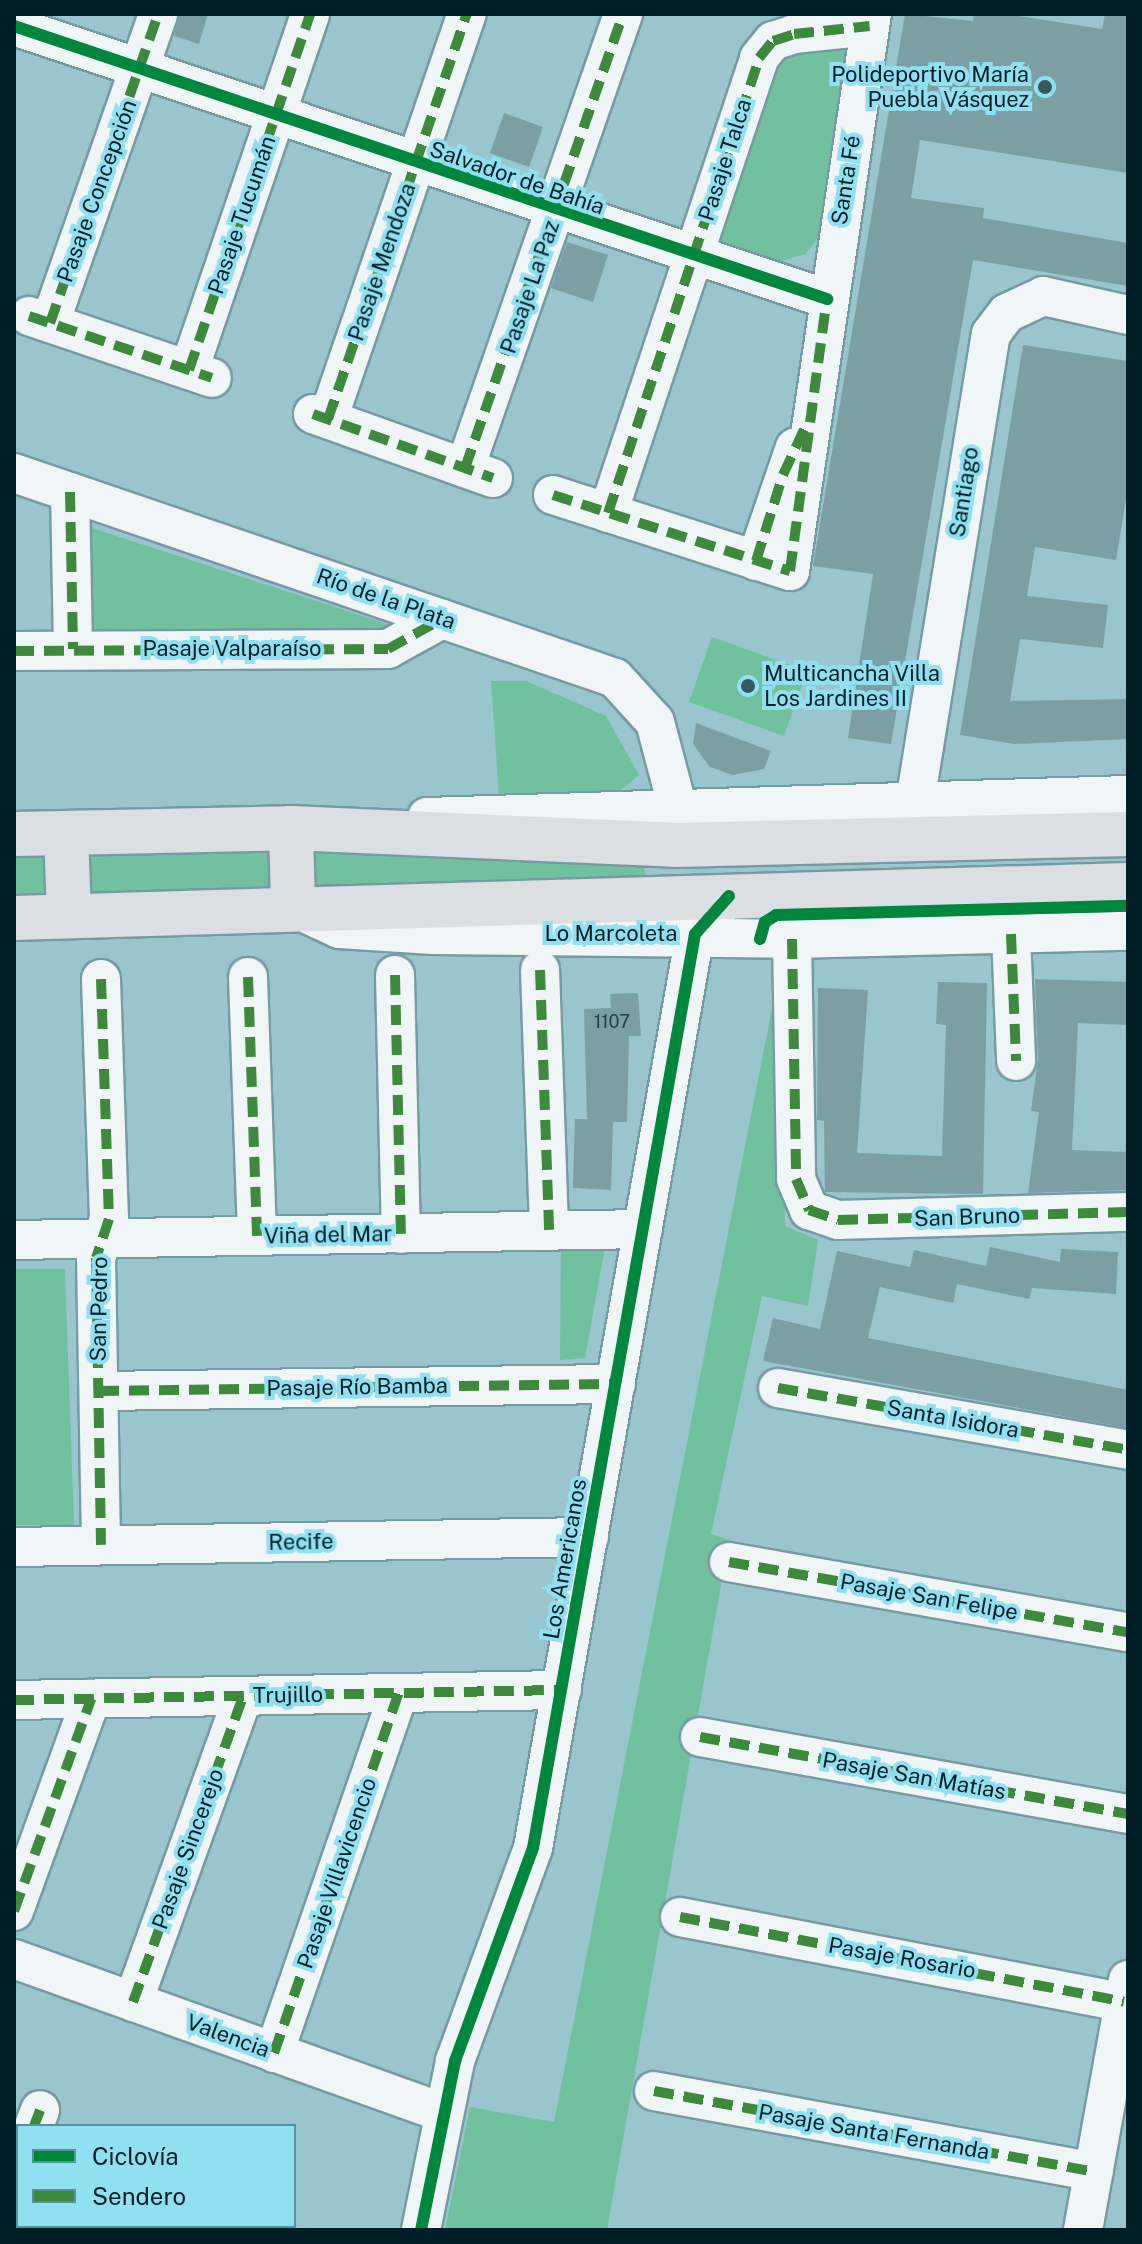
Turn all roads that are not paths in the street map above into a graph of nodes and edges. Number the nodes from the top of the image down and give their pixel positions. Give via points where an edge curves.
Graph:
1 (158, 14) edge
2 (310, 14) edge
3 (467, 14) edge
4 (623, 14) edge
5 (871, 20) edge
6 (14, 26) edge
7 (140, 69) junction
8 (276, 115) junction
9 (415, 165) junction
10 (556, 213) junction
11 (693, 257) junction
12 (827, 299) junction
13 (1128, 315) edge
14 (200, 374) joint
15 (14, 473) edge
16 (479, 473) joint
17 (70, 492) junction
18 (553, 495) dead end
19 (608, 513) junction
20 (442, 619) junction
21 (73, 649) junction
22 (14, 651) edge
23 (1128, 795) edge
24 (915, 802) junction
25 (678, 809) junction
26 (291, 828) junction
27 (66, 833) junction
28 (14, 834) edge
29 (1128, 834) edge
30 (349, 835) junction
31 (1128, 885) edge
32 (729, 896) junction
33 (293, 905) junction
34 (69, 916) junction
35 (14, 918) edge
36 (1128, 931) edge
37 (695, 934) junction
38 (1011, 934) junction
39 (792, 939) junction
40 (540, 970) dead end
41 (395, 975) dead end
42 (248, 977) dead end
43 (101, 979) dead end
44 (1016, 1061) dead end
45 (1128, 1212) edge
46 (643, 1229) junction
47 (549, 1231) junction
48 (401, 1234) junction
49 (257, 1236) junction
50 (103, 1239) junction
51 (14, 1240) edge
52 (616, 1384) junction
53 (778, 1388) dead end
54 (99, 1391) junction
55 (1128, 1450) edge
56 (589, 1537) junction
57 (101, 1545) junction
58 (14, 1547) edge
59 (729, 1562) dead end
60 (1128, 1632) edge
61 (562, 1690) junction
62 (399, 1693) junction
63 (243, 1696) junction
64 (91, 1699) junction
65 (14, 1700) edge
66 (700, 1737) dead end
67 (1128, 1814) edge
68 (14, 1911) edge
69 (680, 1917) dead end
70 (14, 1959) edge
71 (1127, 1995) edge
72 (133, 2002) junction
73 (274, 2053) junction
74 (654, 2091) dead end
75 (442, 2112) junction
76 (1094, 2172) junction
77 (421, 2230) edge
78 (1083, 2230) edge

1 - 7 street, Pasaje Concepción
2 - 8 street, Pasaje Tucumán
3 - 9 street, Pasaje Mendoza
4 - 10 street, Pasaje La Paz
5 - 11 street, Pasaje Talca via 773,41 759,58
5 - 12 street, Santa Fé
6 - 7 street, Salvador de Bahía
7 - 8 street, Salvador de Bahía
7 - 14 street, Pasaje Concepción via 39,319
8 - 9 street, Salvador de Bahía
8 - 14 street, Pasaje Tucumán
9 - 10 street, Salvador de Bahía
9 - 16 street, Pasaje Mendoza via 321,416
10 - 11 street, Salvador de Bahía
10 - 16 street, Pasaje La Paz
11 - 12 street, Salvador de Bahía
11 - 19 street, Pasaje Talca
12 - 19 street, Santa Fé via 809,420 783,475 773,566
13 - 24 street, Santiago via 1043,296 1007,313 991,334
15 - 17 street, Río de la Plata
17 - 20 street, Río de la Plata
17 - 21 street
18 - 19 street
20 - 21 street, Pasaje Valparaíso via 388,649
20 - 25 street, Río de la Plata via 598,670 627,686 662,737
21 - 22 street, Pasaje Valparaíso
23 - 24 street
24 - 25 street
25 - 30 street via 403,818
26 - 27 main road
26 - 30 main road
26 - 33 main road
27 - 28 main road
27 - 34 main road
29 - 30 main road via 675,845
31 - 32 main road, Lo Marcoleta
32 - 33 main road, Lo Marcoleta
32 - 37 street
33 - 34 main road, Lo Marcoleta
33 - 37 street, Lo Marcoleta via 339,929
34 - 35 main road, Lo Marcoleta
36 - 38 street, Lo Marcoleta
37 - 39 street, Lo Marcoleta
37 - 46 street, Los Americanos
38 - 39 street, Lo Marcoleta
38 - 44 street
39 - 45 street, San Bruno via 796,1179 809,1210 838,1220
40 - 47 street
41 - 48 street
42 - 49 street
43 - 50 street, San Pedro via 109,1219
46 - 47 street, Viña del Mar
46 - 52 street, Los Americanos
47 - 48 street, Viña del Mar
48 - 49 street, Viña del Mar
49 - 50 street, Viña del Mar
50 - 51 street, Viña del Mar
50 - 54 street, San Pedro via 96,1258
52 - 54 street, Pasaje Río Bamba
52 - 56 street, Los Americanos
53 - 55 street, Santa Isidora
54 - 57 street, San Pedro
56 - 57 street, Recife
56 - 61 street, Los Americanos
57 - 58 street, Recife
59 - 60 street, Pasaje San Felipe
61 - 62 street, Trujillo
61 - 75 street, Los Americanos via 523,1885 455,2061
62 - 63 street, Trujillo
62 - 73 street, Pasaje Villavicencio
63 - 64 street, Trujillo
63 - 72 street, Pasaje Sincerejo
64 - 65 street, Trujillo
64 - 68 street
66 - 67 street, Pasaje San Matías
69 - 71 street, Pasaje Rosario
70 - 72 street, Valencia
71 - 76 street
72 - 73 street, Valencia
73 - 75 street, Valencia
74 - 76 street, Pasaje Santa Fernanda
75 - 77 street, Los Americanos
76 - 78 street

